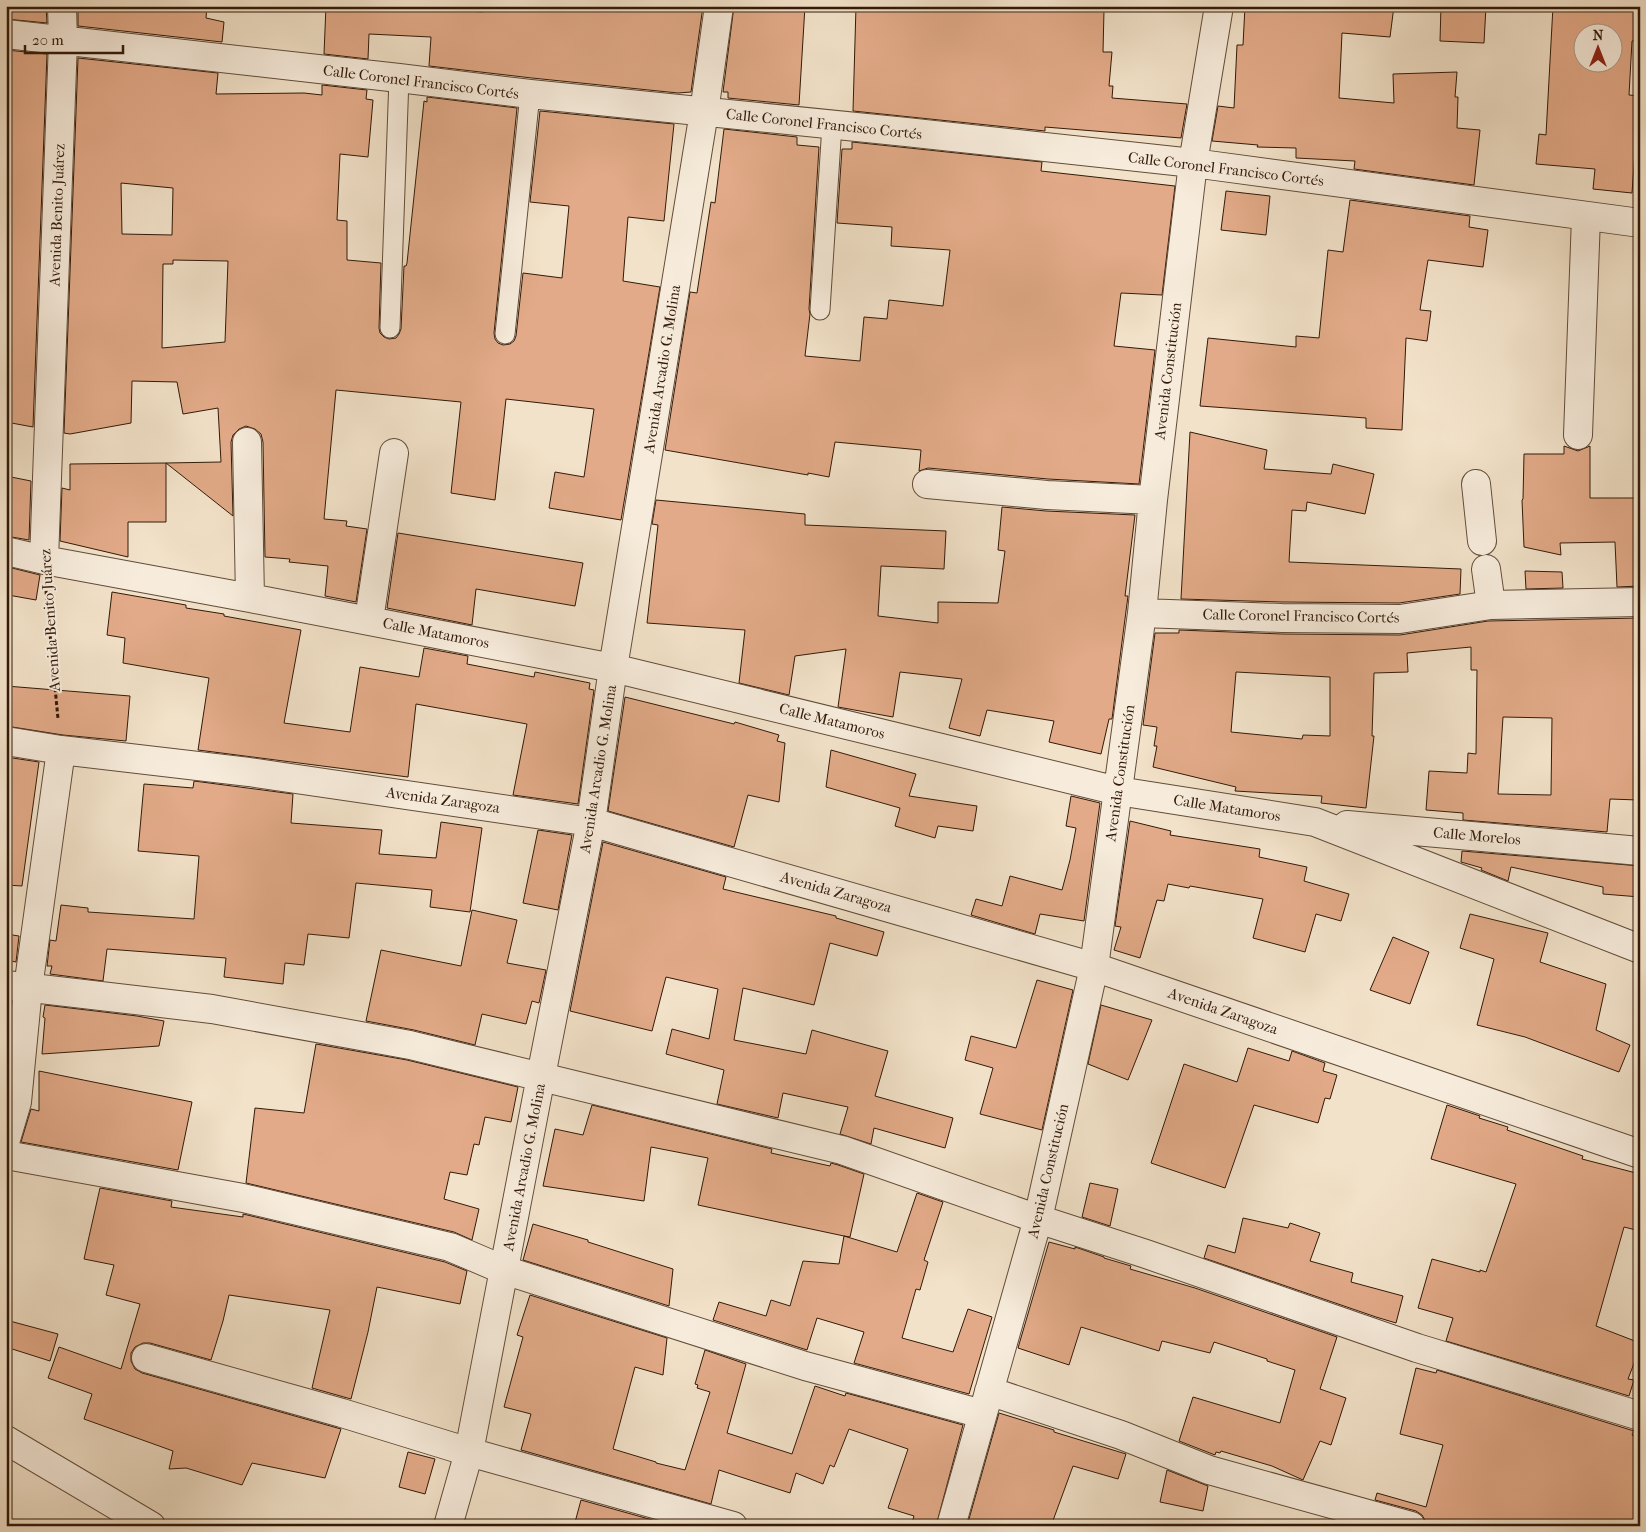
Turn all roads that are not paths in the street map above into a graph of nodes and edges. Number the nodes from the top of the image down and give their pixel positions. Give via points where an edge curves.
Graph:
1 (62, 6) edge
2 (718, 6) edge
3 (1219, 6) edge
4 (6, 34) edge
5 (63, 41) junction
6 (399, 78) junction
7 (530, 94) junction
8 (704, 112) junction
9 (832, 124) junction
10 (1193, 163) junction
11 (1586, 217) junction
12 (1640, 224) edge
13 (820, 310) dead end
14 (390, 328) dead end
15 (505, 334) dead end
16 (1578, 435) dead end
17 (247, 442) dead end
18 (394, 453) dead end
19 (927, 484) dead end
20 (1476, 484) dead end
21 (1153, 500) junction
22 (1482, 541) dead end
23 (6, 551) edge
24 (44, 560) junction
25 (1486, 569) dead end
26 (250, 598) junction
27 (1640, 602) edge
28 (1491, 605) junction
29 (1142, 613) junction
30 (369, 620) junction
31 (614, 668) junction
32 (6, 741) edge
33 (61, 750) junction
34 (1118, 791) junction
35 (591, 822) junction
36 (1315, 822) junction
37 (1640, 851) edge
38 (1640, 949) edge
39 (1094, 967) junction
40 (17, 986) edge
41 (540, 1076) junction
42 (6, 1139) edge
43 (1640, 1154) edge
44 (6, 1155) edge
45 (1038, 1219) junction
46 (504, 1270) junction
47 (146, 1358) dead end
48 (986, 1403) junction
49 (1640, 1416) edge
50 (6, 1440) edge
51 (469, 1452) junction
52 (151, 1526) edge
53 (448, 1526) edge
54 (733, 1526) edge
55 (951, 1526) edge
56 (1411, 1526) edge

1 - 5 street, Avenida Benito Juárez
2 - 8 street, Avenida Arcadio G. Molina
3 - 10 street, Avenida Constitución
4 - 5 street, Calle Coronel Francisco Cortés
5 - 6 street, Calle Coronel Francisco Cortés
5 - 24 street, Avenida Benito Juárez
6 - 7 street, Calle Coronel Francisco Cortés
6 - 14 lane
7 - 8 street, Calle Coronel Francisco Cortés
7 - 15 lane
8 - 9 street, Calle Coronel Francisco Cortés
8 - 31 street, Avenida Arcadio G. Molina
9 - 10 street, Calle Coronel Francisco Cortés
9 - 13 lane
10 - 11 street, Calle Coronel Francisco Cortés
10 - 21 street, Avenida Constitución
11 - 12 street, Calle Coronel Francisco Cortés
11 - 16 street
17 - 26 street
18 - 30 street
19 - 21 street
20 - 22 street
21 - 29 street, Avenida Constitución
23 - 24 street, Calle Matamoros
24 - 26 street, Calle Matamoros
25 - 28 street
26 - 30 street, Calle Matamoros
27 - 28 street, Calle Coronel Francisco Cortés
28 - 29 street, Calle Coronel Francisco Cortés via 1400,619
29 - 34 street, Avenida Constitución
30 - 31 street, Calle Matamoros
31 - 34 street, Calle Matamoros
31 - 35 street, Avenida Arcadio G. Molina
32 - 33 street, Avenida Zaragoza
33 - 35 street, Avenida Zaragoza via 249,772
33 - 40 street
34 - 36 street, Calle Matamoros
34 - 39 street, Avenida Constitución
35 - 39 street, Avenida Zaragoza
35 - 41 street, Avenida Arcadio G. Molina
36 - 37 street, Calle Morelos
36 - 38 street, Calle Matamoros
39 - 43 street, Avenida Zaragoza
39 - 45 street, Avenida Constitución
40 - 41 street via 212,1009 410,1046
40 - 42 street via 17,1102
41 - 45 street via 842,1150
41 - 46 street, Avenida Arcadio G. Molina
44 - 46 street via 242,1198 450,1247
45 - 48 street, Avenida Constitución
45 - 49 street via 1417,1348
46 - 48 street via 805,1366
46 - 51 street, Avenida Arcadio G. Molina
47 - 51 street
48 - 55 street, Avenida Constitución
48 - 56 street via 1121,1435 1210,1470
50 - 52 street
51 - 53 street, Avenida Arcadio G. Molina
51 - 54 street

